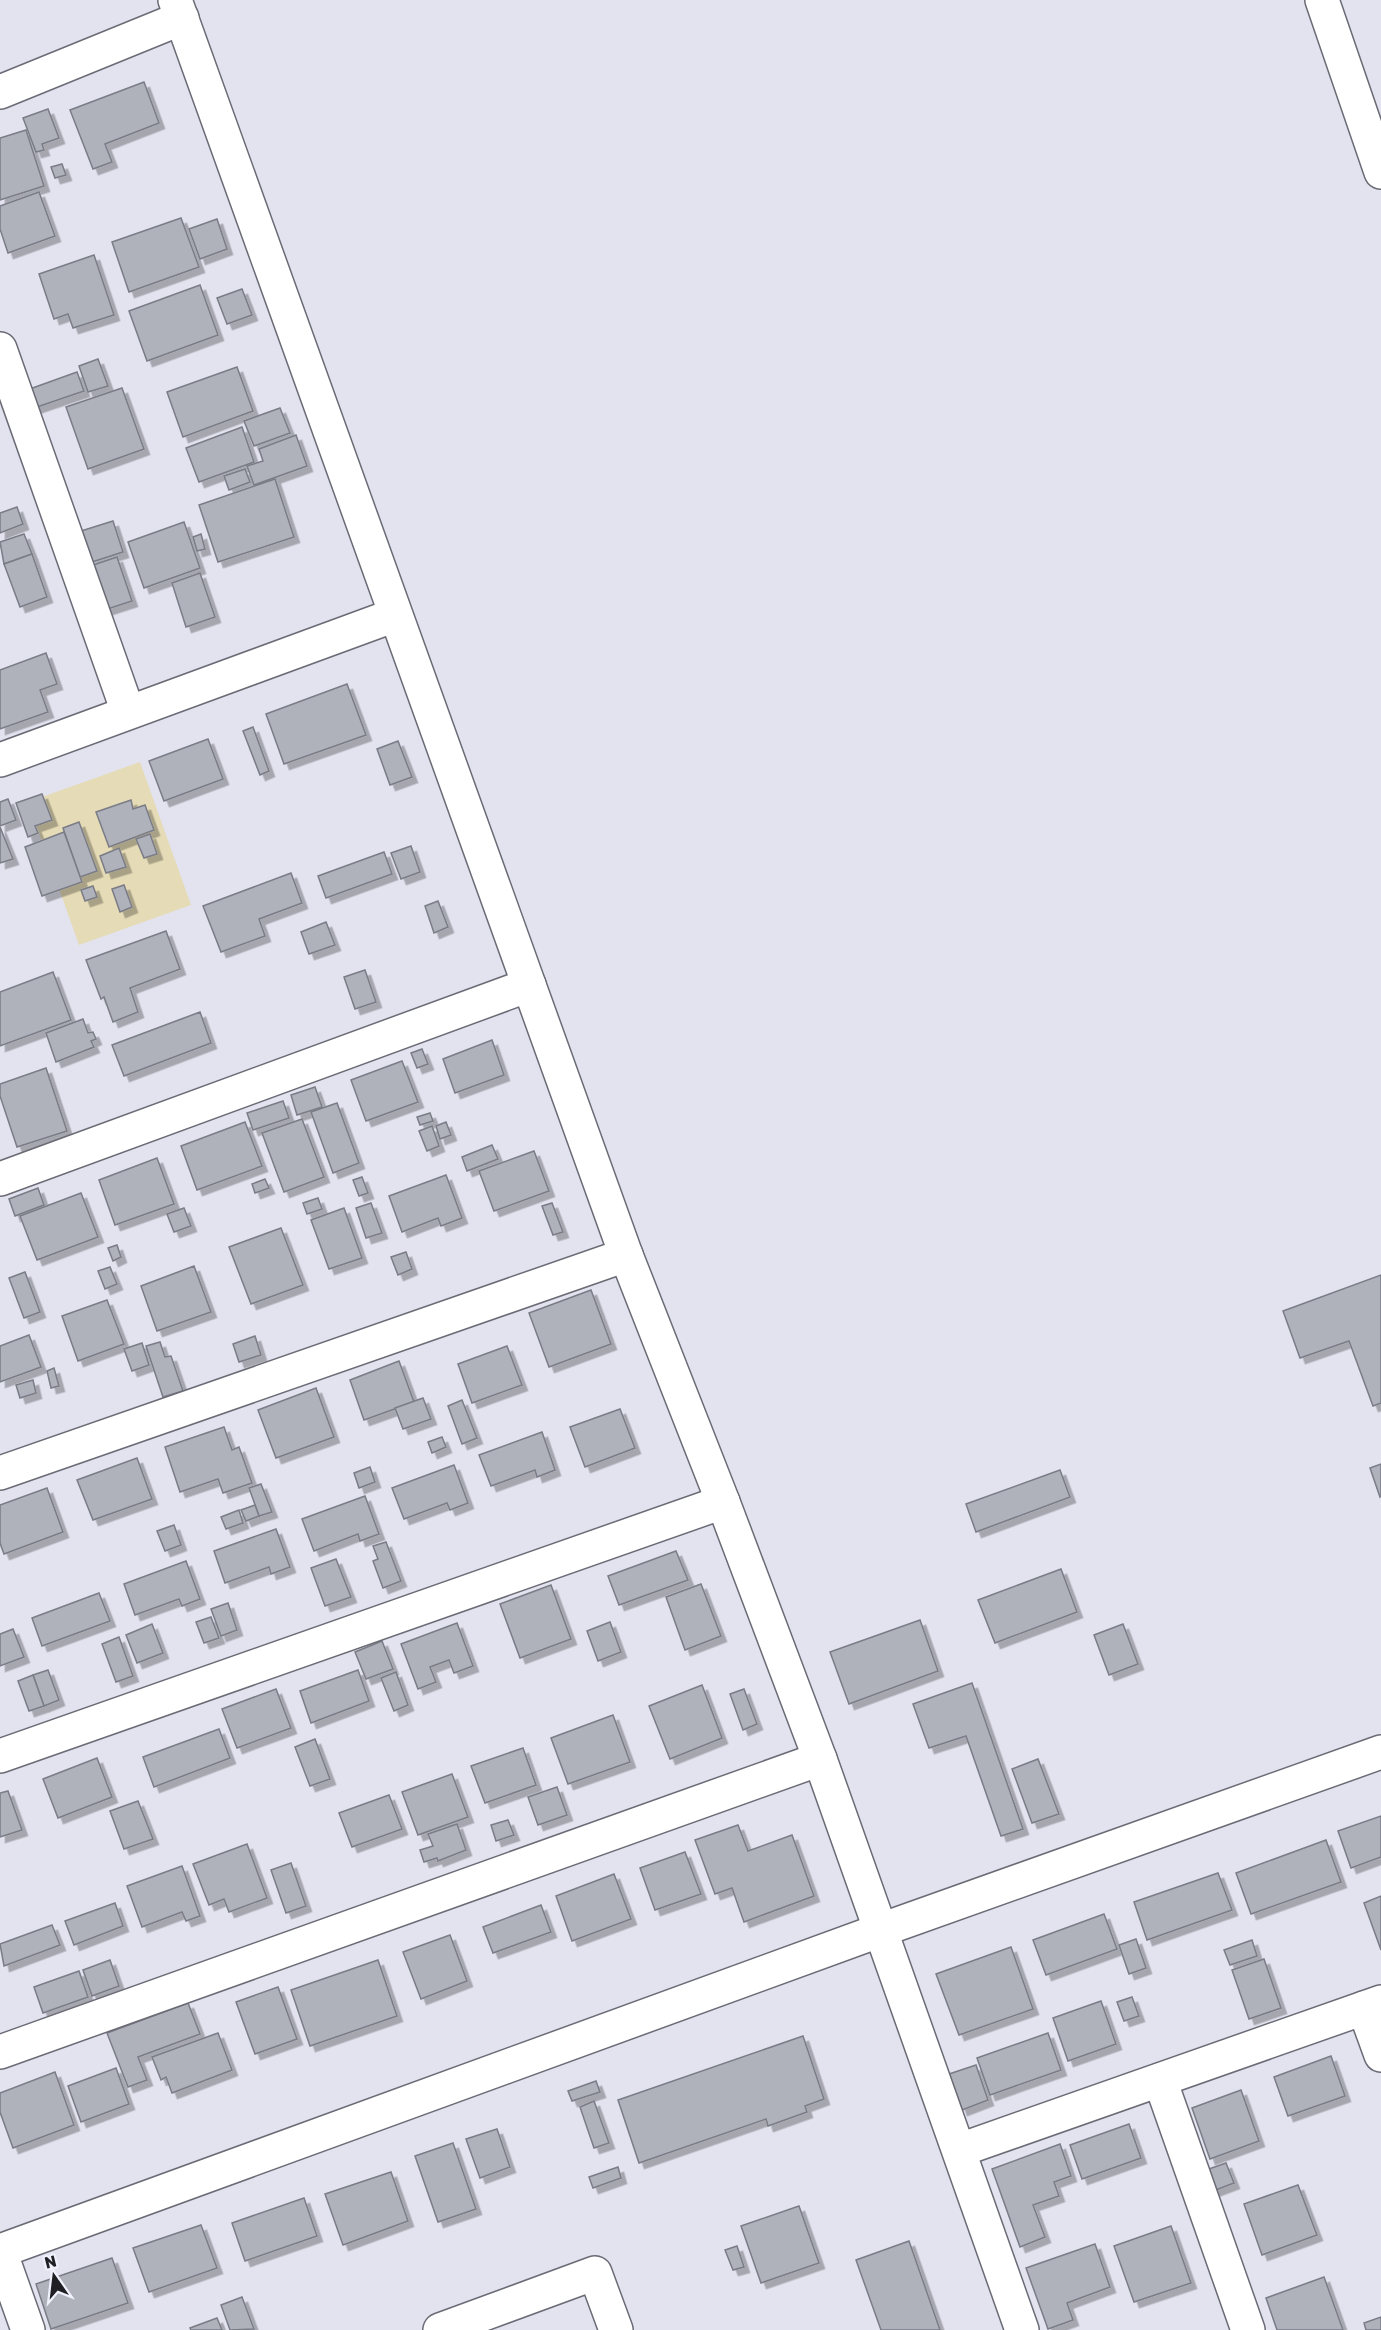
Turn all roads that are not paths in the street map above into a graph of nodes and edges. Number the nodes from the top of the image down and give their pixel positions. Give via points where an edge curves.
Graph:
1 (1322, 0) edge
2 (178, 9) edge
3 (0, 92) edge
4 (1372, 117) edge
5 (1381, 172) edge
6 (0, 349) edge
7 (395, 615) junction
8 (128, 712) junction
9 (0, 760) edge
10 (530, 986) junction
11 (0, 1179) edge
12 (626, 1255) junction
13 (0, 1473) edge
14 (723, 1502) junction
15 (1381, 1752) edge
16 (0, 1756) edge
17 (819, 1759) junction
18 (881, 1930) junction
19 (1373, 2005) edge
20 (0, 2052) edge
21 (1381, 2055) edge
22 (1160, 2080) junction
23 (960, 2150) junction
24 (0, 2251) edge
25 (28, 2330) edge
26 (440, 2330) edge
27 (616, 2330) edge
28 (1022, 2330) edge
29 (1248, 2330) edge

1 - 4 street
2 - 3 street
2 - 7 street
4 - 5 street
6 - 8 street
7 - 8 street
7 - 10 street
8 - 9 street
10 - 11 street
10 - 12 street
12 - 13 street
12 - 14 street
14 - 16 street
14 - 17 street
15 - 18 street
17 - 18 street
17 - 20 street
18 - 23 street
18 - 24 street
19 - 21 street
19 - 22 street
22 - 23 street
22 - 29 street
23 - 28 street
24 - 25 street
26 - 27 street via 595,2273

